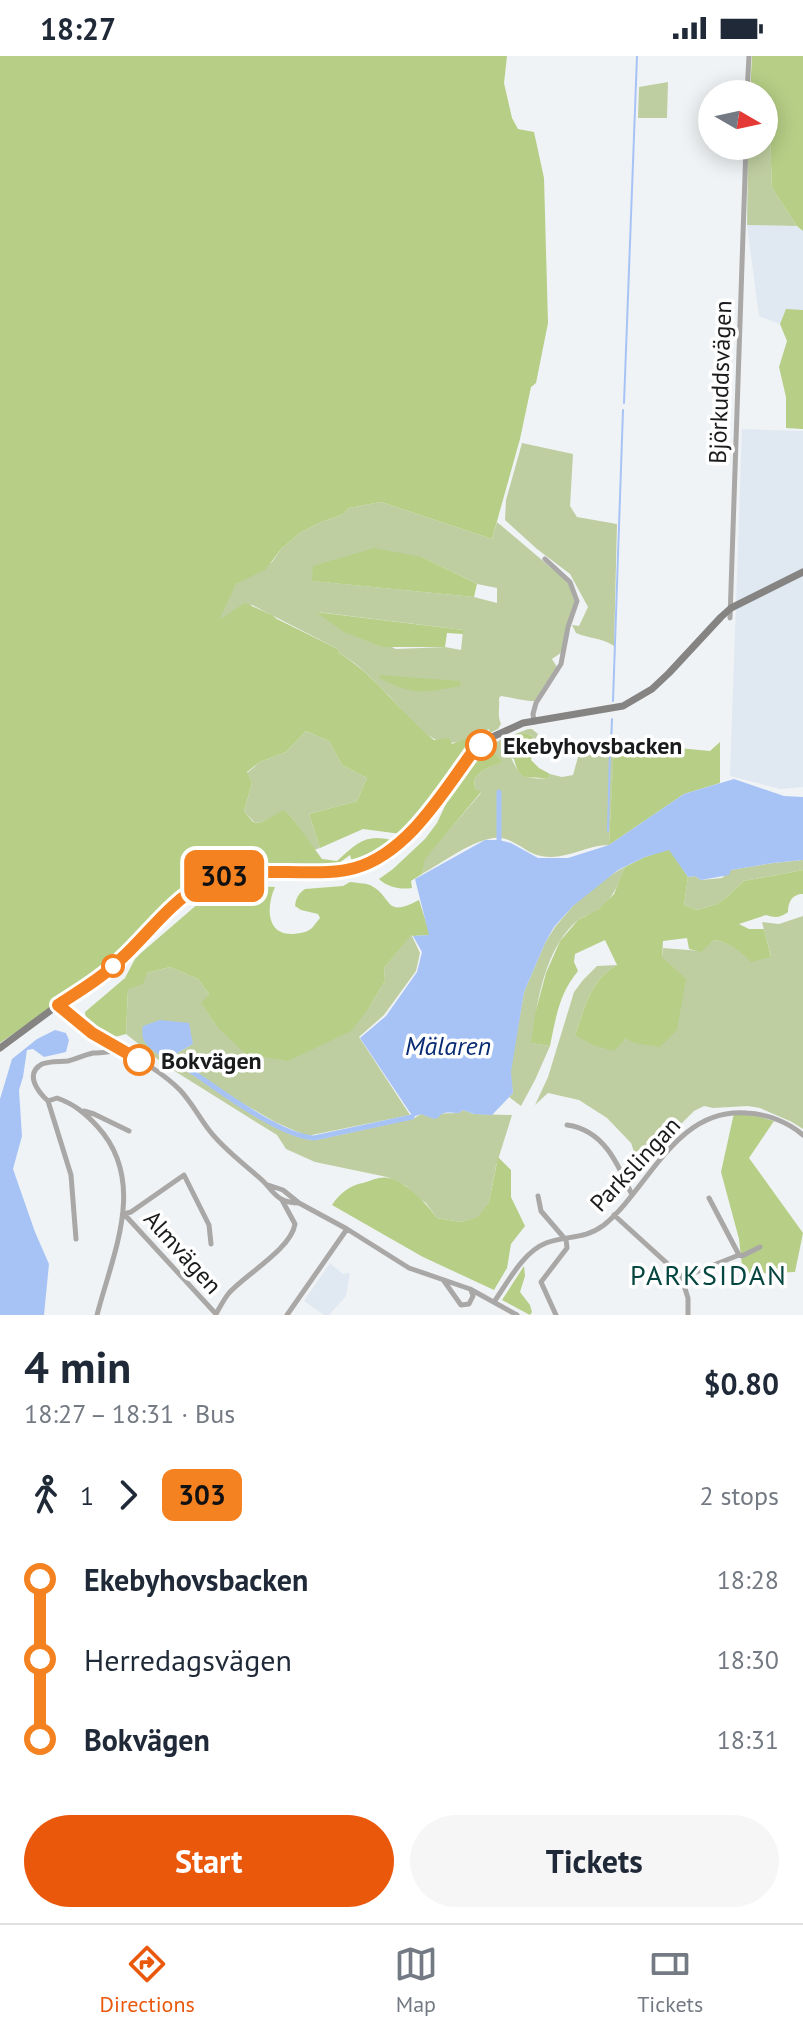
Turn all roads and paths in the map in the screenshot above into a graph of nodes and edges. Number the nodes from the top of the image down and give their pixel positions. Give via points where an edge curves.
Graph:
1 (749, 56) edge
2 (748, 80) edge
3 (746, 160) edge
4 (545, 559) dead end
5 (803, 572) edge
6 (731, 608) junction
7 (730, 618) dead end
8 (534, 722) junction
9 (58, 1005) junction
10 (0, 1048) edge
11 (117, 1048) junction
12 (48, 1101) junction
13 (83, 1111) junction
14 (567, 1125) dead end
15 (129, 1131) dead end
16 (803, 1135) edge
17 (267, 1184) junction
18 (632, 1195) junction
19 (538, 1196) dead end
20 (709, 1198) dead end
21 (281, 1199) junction
22 (299, 1203) junction
23 (124, 1214) junction
24 (614, 1215) junction
25 (347, 1229) junction
26 (76, 1239) dead end
27 (565, 1239) junction
28 (211, 1244) dead end
29 (760, 1247) dead end
30 (739, 1255) junction
31 (681, 1276) junction
32 (444, 1280) junction
33 (470, 1289) junction
34 (494, 1302) junction
35 (97, 1315) edge
36 (216, 1315) edge
37 (287, 1315) edge
38 (517, 1315) edge
39 (556, 1315) edge
40 (688, 1315) edge

1 - 2 street
3 - 6 street, Björkuddsvägen
4 - 8 street via 570,582 577,601 561,664 536,703
5 - 6 main road
6 - 7 street, Björkuddsvägen
6 - 8 main road via 652,689 623,706
8 - 9 main road via 507,729 474,750 410,833 385,855 345,871 247,873 205,883 186,894 101,977
9 - 10 main road
9 - 11 street
11 - 12 street via 41,1065 34,1086
11 - 17 street via 179,1089 219,1142
12 - 13 street via 57,1098
12 - 26 street via 70,1168
13 - 15 street
13 - 23 street via 105,1135 119,1163
14 - 18 street via 589,1131 610,1150
16 - 18 street, Parkslingan via 756,1113 711,1117 687,1132
17 - 21 street
17 - 22 street
18 - 24 street, Parkslingan
19 - 27 street via 541,1211
20 - 30 street
21 - 22 street
21 - 36 street via 295,1224 292,1235 228,1294
22 - 25 street
23 - 28 street via 184,1175 209,1225
23 - 35 street
23 - 36 street, Almvägen
24 - 27 street, Parkslingan via 590,1234
24 - 31 street
25 - 32 street via 409,1268
25 - 37 street
27 - 34 street, Parkslingan via 533,1250
27 - 39 street via 567,1248 541,1282
29 - 30 street
30 - 31 street
31 - 40 street
32 - 33 street
32 - 33 street via 461,1305 472,1302
33 - 34 street
34 - 38 street

